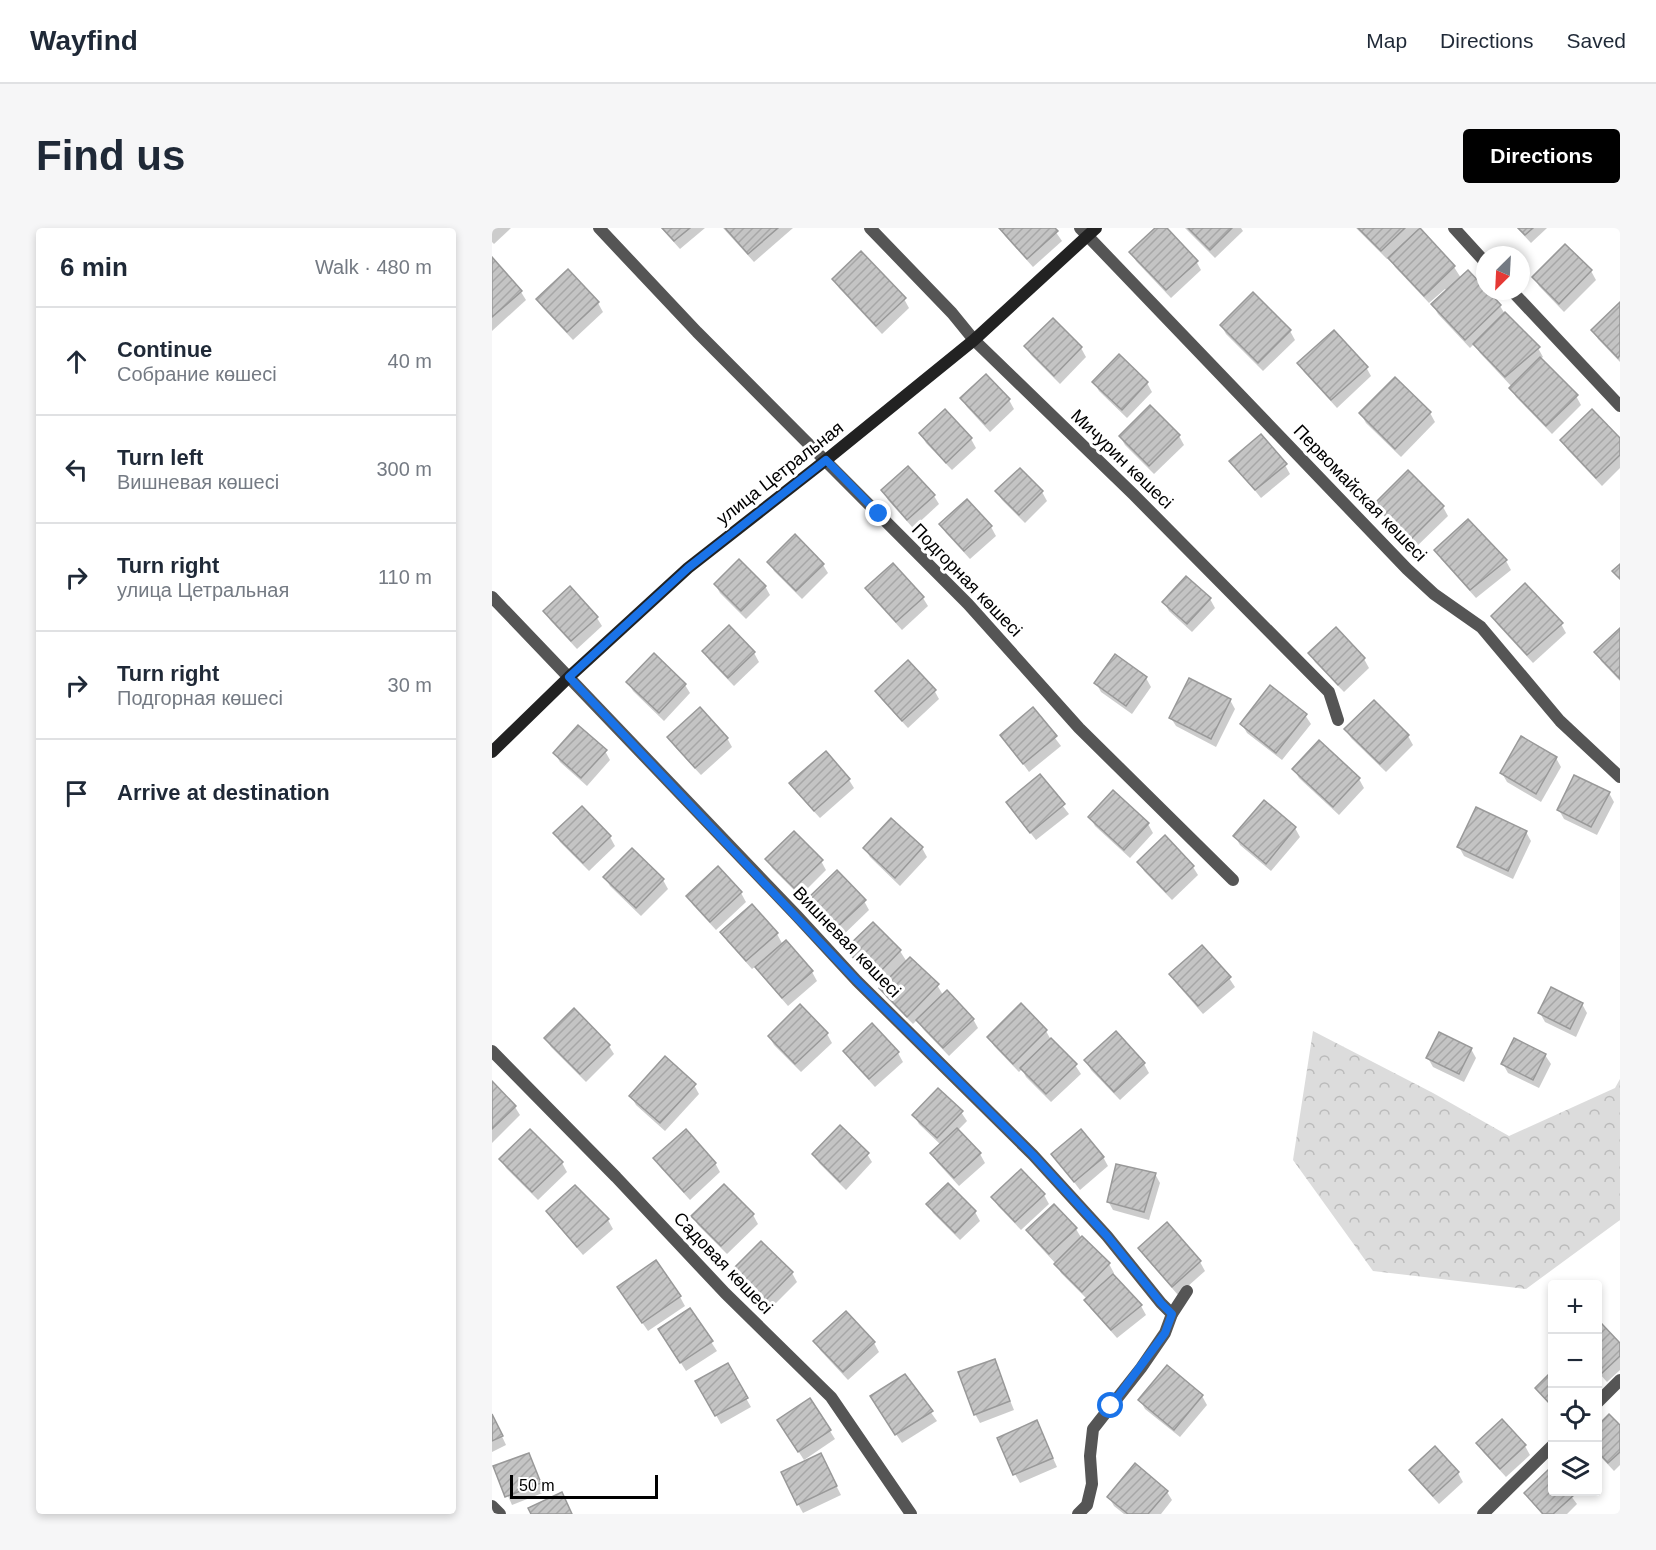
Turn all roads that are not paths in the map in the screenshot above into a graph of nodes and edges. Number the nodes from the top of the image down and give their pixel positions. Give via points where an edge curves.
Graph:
1 (599, 228) edge
2 (870, 228) edge
3 (1454, 228) edge
4 (1088, 231) edge
5 (1476, 252) edge
6 (1520, 300) edge
7 (974, 340) junction
8 (1620, 406) edge
9 (826, 460) junction
10 (492, 597) edge
11 (569, 677) junction
12 (1338, 720) dead end
13 (492, 752) edge
14 (1620, 777) edge
15 (1233, 880) dead end
16 (492, 1051) edge
17 (1187, 1291) dead end
18 (1172, 1314) junction
19 (1620, 1380) edge
20 (1602, 1398) edge
21 (1548, 1450) edge
22 (492, 1506) edge
23 (500, 1514) edge
24 (911, 1514) edge
25 (1078, 1514) edge
26 (1483, 1514) edge

1 - 9 street, Подгорная көшесі
2 - 7 street, Мичурин көшесі
3 - 5 street
4 - 7 street, улица Цетральная
4 - 14 street, Первомайская көшесі via 1407,569 1434,594 1481,627 1560,721
6 - 8 street
7 - 9 street, улица Цетральная
7 - 12 street, Мичурин көшесі via 1329,692
9 - 11 street, улица Цетральная via 688,568
9 - 15 street, Подгорная көшесі via 968,604 1079,728
10 - 11 street, Вишневая көшесі
11 - 13 street, улица Цетральная
11 - 18 street, Вишневая көшесі via 857,981 1033,1155
16 - 24 street, Садовая көшесі via 831,1397
17 - 18 street
18 - 25 street via 1159,1342 1093,1429 1092,1484 1087,1505
19 - 20 street
21 - 26 street
22 - 23 street

